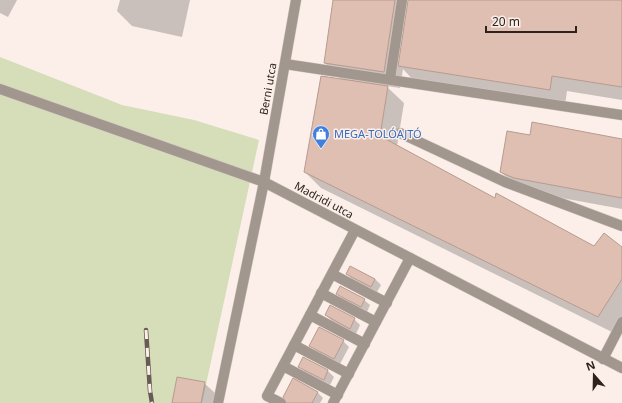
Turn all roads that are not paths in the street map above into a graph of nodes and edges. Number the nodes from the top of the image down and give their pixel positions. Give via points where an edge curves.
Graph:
1 (296, 0) edge
2 (402, 0) edge
3 (285, 64) junction
4 (390, 79) junction
5 (0, 89) edge
6 (622, 115) edge
7 (400, 133) dead end
8 (264, 182) junction
9 (622, 226) edge
10 (355, 230) junction
11 (410, 258) junction
12 (332, 274) junction
13 (321, 294) junction
14 (387, 303) junction
15 (310, 315) junction
16 (376, 322) junction
17 (622, 322) edge
18 (365, 344) junction
19 (294, 345) junction
20 (603, 359) junction
21 (283, 366) junction
22 (622, 368) edge
23 (349, 374) junction
24 (336, 399) edge
25 (218, 403) edge
26 (281, 403) edge

1 - 3 street, Berni utca
2 - 4 street
3 - 4 street
3 - 8 street, Berni utca
4 - 6 street
5 - 8 street, Madridi utca
7 - 9 street via 505,182
8 - 10 street, Madridi utca
8 - 25 street, Berni utca
10 - 11 street, Madridi utca
10 - 12 street
11 - 14 street
11 - 20 street, Madridi utca
12 - 13 street
12 - 14 street
13 - 15 street
13 - 16 street
14 - 16 street
15 - 18 street
15 - 19 street
16 - 18 street
17 - 20 street
18 - 23 street
19 - 21 street
19 - 23 street
20 - 22 street, Madridi utca
21 - 24 street
21 - 26 street via 267,396
23 - 24 street

